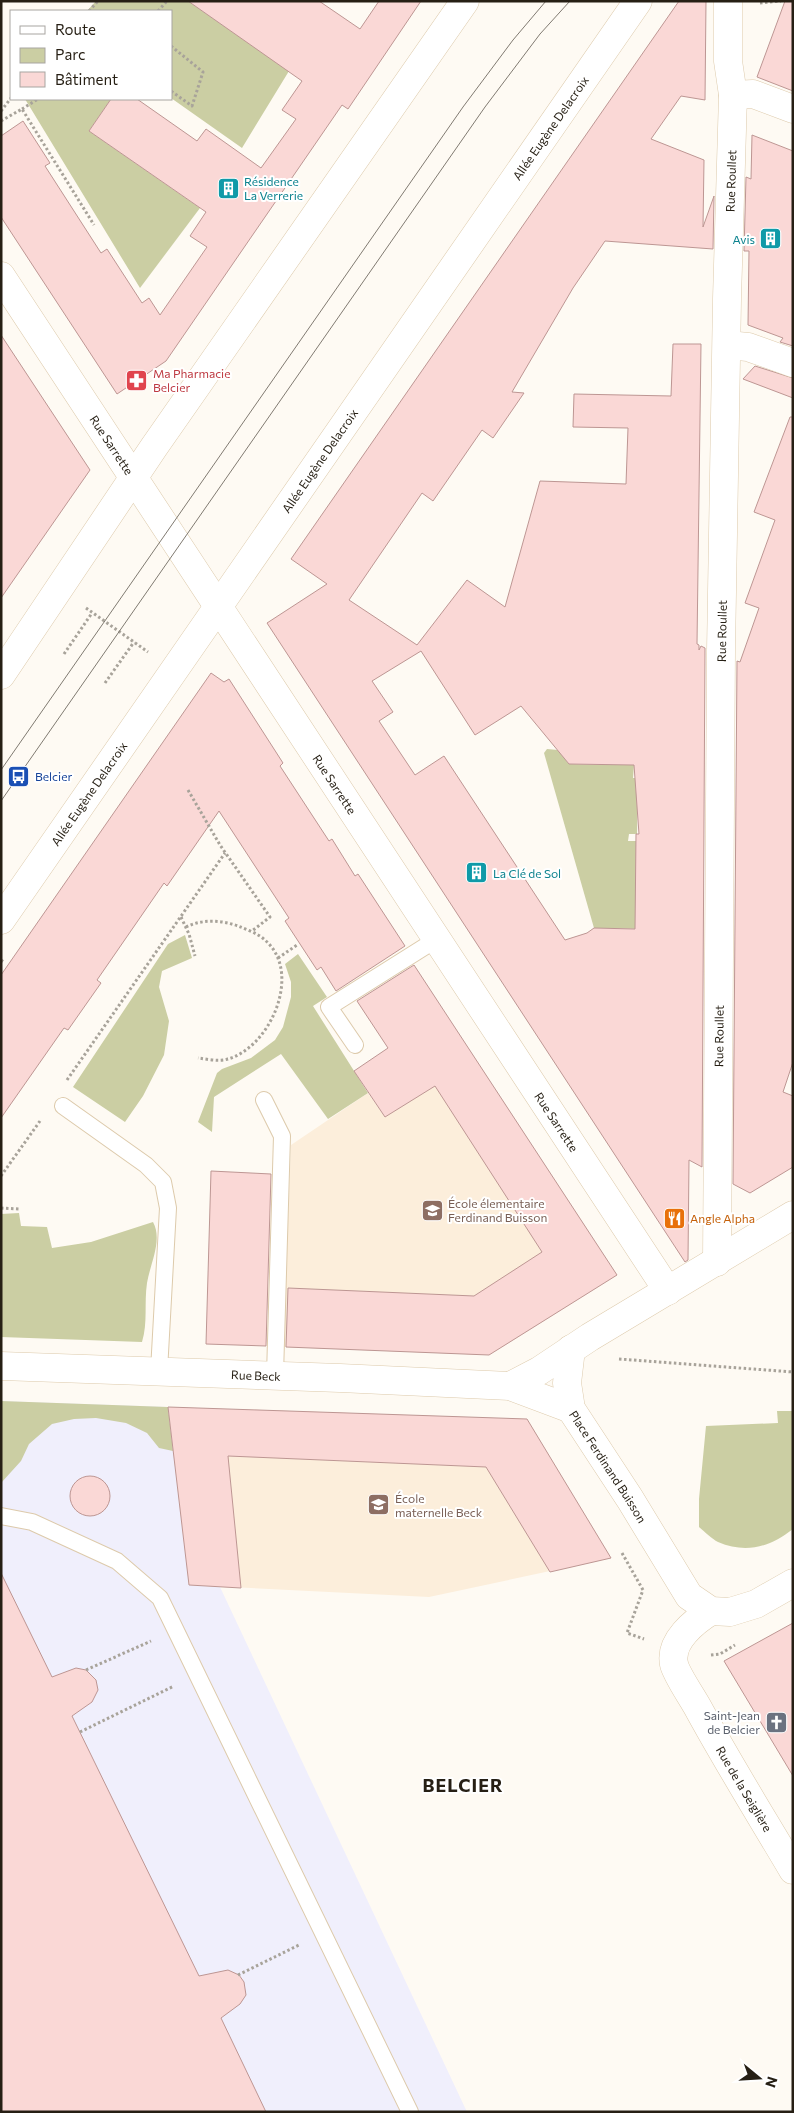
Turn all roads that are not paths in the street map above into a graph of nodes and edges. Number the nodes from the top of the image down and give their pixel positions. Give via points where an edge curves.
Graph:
1 (465, 1) edge
2 (638, 1) edge
3 (728, 1) edge
4 (733, 95) junction
5 (793, 109) edge
6 (1, 276) edge
7 (727, 345) junction
8 (793, 363) edge
9 (134, 477) junction
10 (218, 607) junction
11 (1, 675) edge
12 (1, 920) edge
13 (437, 939) junction
14 (355, 1046) dead end
15 (264, 1100) dead end
16 (62, 1106) dead end
17 (793, 1215) edge
18 (717, 1262) junction
19 (668, 1291) junction
20 (581, 1343) junction
21 (1, 1366) edge
22 (159, 1371) junction
23 (275, 1375) junction
24 (510, 1386) junction
25 (571, 1409) junction
26 (1, 1516) edge
27 (793, 1583) edge
28 (711, 1611) junction
29 (793, 1870) edge
30 (410, 2112) edge

1 - 9 street
2 - 10 street, Allée Eugène Delacroix
3 - 4 street, Rue Roullet via 728,61
4 - 5 street via 752,94
4 - 7 street, Rue Roullet
6 - 9 street, Rue Sarrette
7 - 8 street via 748,346
7 - 18 street, Rue Roullet via 721,651
9 - 10 street, Rue Sarrette
9 - 11 street
10 - 12 street, Allée Eugène Delacroix
10 - 13 street, Rue Sarrette
13 - 14 lane via 329,1007
13 - 19 street, Rue Sarrette
15 - 23 lane via 282,1136
16 - 22 lane via 146,1165 163,1182 168,1208
17 - 18 street
18 - 19 street
19 - 20 street
20 - 24 street
20 - 25 street, Place Ferdinand Buisson via 567,1383
21 - 22 street, Rue Beck
22 - 23 street, Rue Beck
23 - 24 street, Rue Beck
24 - 25 street, Rue Beck
25 - 28 street, Place Ferdinand Buisson via 689,1596
26 - 30 lane via 32,1522 117,1561 160,1598
27 - 28 street via 756,1604 730,1612
28 - 29 street, Rue de la Seiglière via 687,1628 675,1649 674,1664

